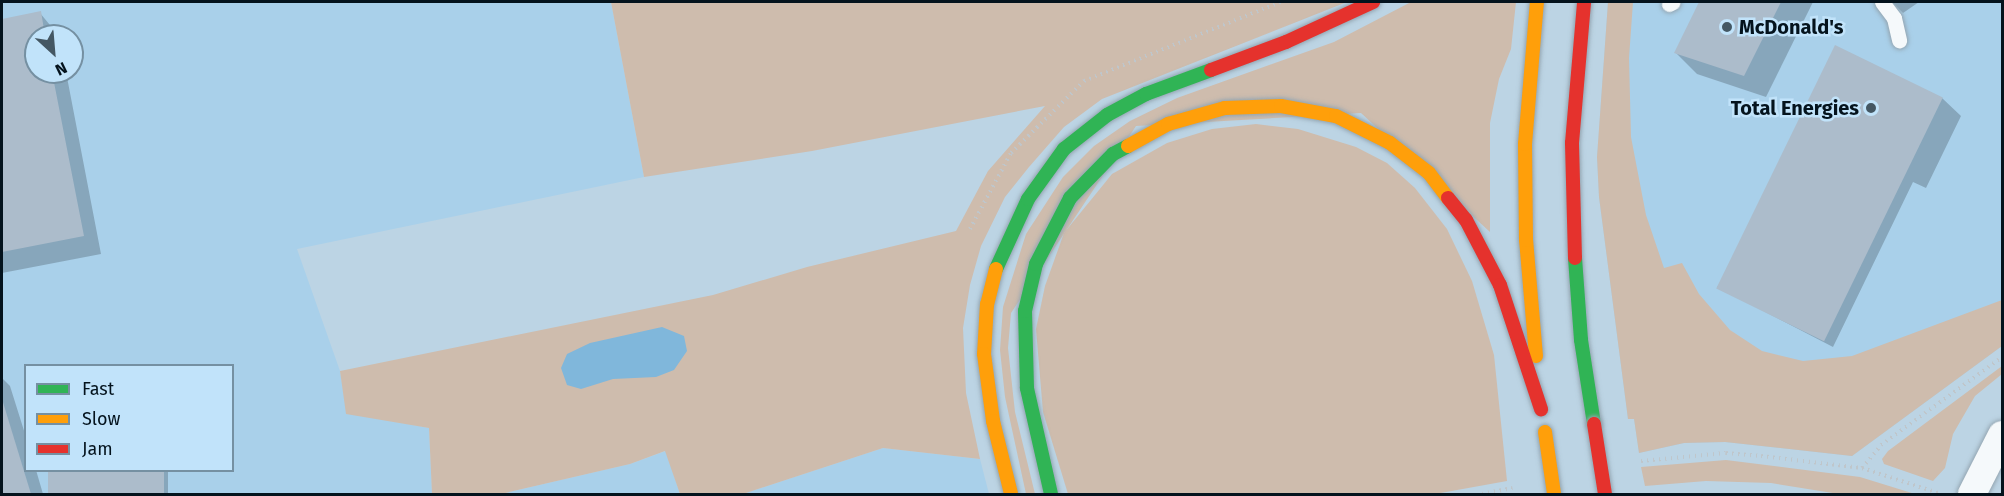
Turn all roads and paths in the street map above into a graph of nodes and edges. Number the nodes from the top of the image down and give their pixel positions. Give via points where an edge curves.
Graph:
1 (1373, 2) edge
2 (1537, 2) edge
3 (1584, 2) edge
4 (1882, 2) edge
5 (1899, 40) dead end
6 (2002, 357) edge
7 (1541, 409) junction
8 (2002, 435) edge
9 (1641, 461) dead end
10 (1862, 468) junction
11 (1512, 488) dead end
12 (1011, 495) edge
13 (1051, 495) edge
14 (1482, 495) edge
15 (1554, 495) edge
16 (1605, 495) edge
17 (1941, 495) edge
18 (1972, 495) edge

1 - 12 highway via 1286,42 1146,94 1107,115 1064,149 1028,199 999,255 987,304 984,354 993,421
2 - 7 highway via 1525,144 1526,240
3 - 16 highway, bridge via 1572,143 1573,232 1581,340
4 - 5 lane via 1894,18
6 - 10 path via 1881,445
7 - 13 highway via 1500,285 1466,220 1429,174 1390,142 1336,116 1281,106 1225,108 1168,124 1113,154 1070,198 1036,264 1025,311 1027,388
7 - 15 highway, bridge
8 - 18 street
9 - 10 path via 1726,453
10 - 17 path
11 - 14 path

